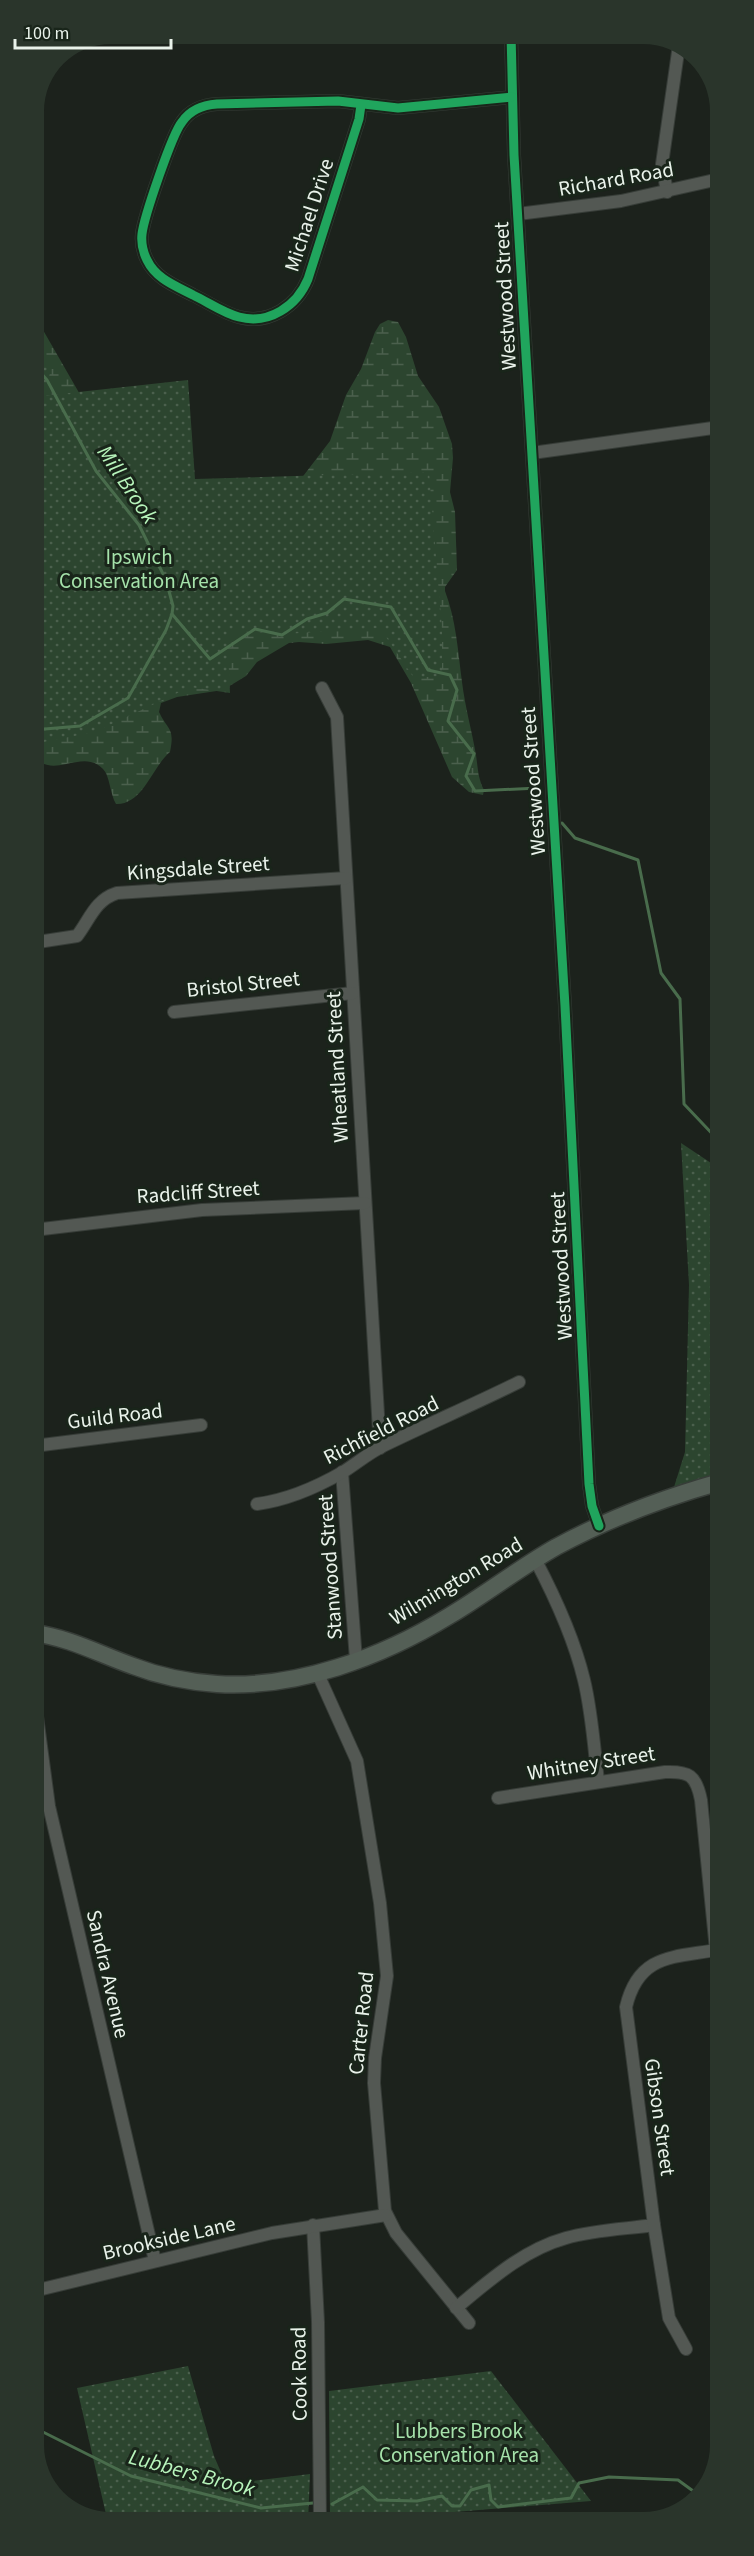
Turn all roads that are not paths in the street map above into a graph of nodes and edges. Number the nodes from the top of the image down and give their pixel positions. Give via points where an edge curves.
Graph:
1 (511, 44) edge
2 (678, 53) edge
3 (512, 98) junction
4 (361, 105) junction
5 (711, 181) edge
6 (667, 192) junction
7 (518, 214) junction
8 (711, 428) edge
9 (532, 453) junction
10 (322, 688) dead end
11 (346, 878) junction
12 (44, 941) edge
13 (353, 993) junction
14 (174, 1012) dead end
15 (365, 1203) junction
16 (44, 1229) edge
17 (519, 1382) dead end
18 (201, 1425) dead end
19 (44, 1445) edge
20 (380, 1448) junction
21 (342, 1472) junction
22 (711, 1485) edge
23 (257, 1504) dead end
24 (599, 1526) junction
25 (535, 1559) junction
26 (44, 1635) edge
27 (356, 1660) junction
28 (317, 1672) junction
29 (44, 1778) edge
30 (598, 1781) junction
31 (498, 1798) dead end
32 (711, 1888) edge
33 (711, 1950) edge
34 (386, 2215) junction
35 (654, 2224) junction
36 (313, 2225) junction
37 (155, 2261) junction
38 (44, 2289) edge
39 (456, 2308) junction
40 (469, 2323) dead end
41 (686, 2349) dead end
42 (320, 2512) edge

1 - 3 street, Westwood Street
2 - 6 street via 662,156
3 - 4 street, Michael Drive via 408,108
3 - 7 street, Westwood Street
4 - 4 street, Michael Drive via 338,101 217,104 191,113 174,136 143,230 142,246 150,267 167,281 238,317 258,318 284,310 308,279
5 - 6 street, Richard Road
6 - 7 street, Richard Road
7 - 9 street, Westwood Street
8 - 9 street
9 - 24 street, Westwood Street via 589,1484
10 - 11 street, Wheatland Street via 337,717
11 - 12 street, Kingsdale Street via 117,893 97,905 76,936
11 - 13 street, Wheatland Street
13 - 14 street, Bristol Street
13 - 15 street, Wheatland Street
15 - 16 street, Radcliff Street via 190,1210
15 - 20 street, Wheatland Street
17 - 20 street, Richfield Road
18 - 19 street, Guild Road
20 - 21 street, Richfield Road
21 - 23 street, Richfield Road via 283,1499
21 - 27 street, Stanwood Street
22 - 24 main road, Wilmington Road
24 - 25 main road, Wilmington Road
25 - 27 main road, Wilmington Road via 407,1640
25 - 30 street via 578,1660 589,1705
26 - 28 main road, Wilmington Road via 77,1643 146,1671 192,1681 261,1683
27 - 28 main road, Wilmington Road
28 - 34 street, Carter Road via 357,1761 380,1903 387,1982 374,2083
29 - 37 street, Sandra Avenue
30 - 31 street, Whitney Street
30 - 32 street, Whitney Street via 665,1772 690,1774 701,1800
33 - 35 street, Gibson Street via 666,1958 651,1965 633,1986 626,2007
34 - 36 street, Brookside Lane
34 - 39 street, Carter Road
35 - 39 street via 547,2244 511,2264
35 - 41 street, Gibson Street via 669,2321
36 - 37 street, Brookside Lane
36 - 42 street, Cook Road
37 - 38 street, Brookside Lane
39 - 40 street, Carter Road

